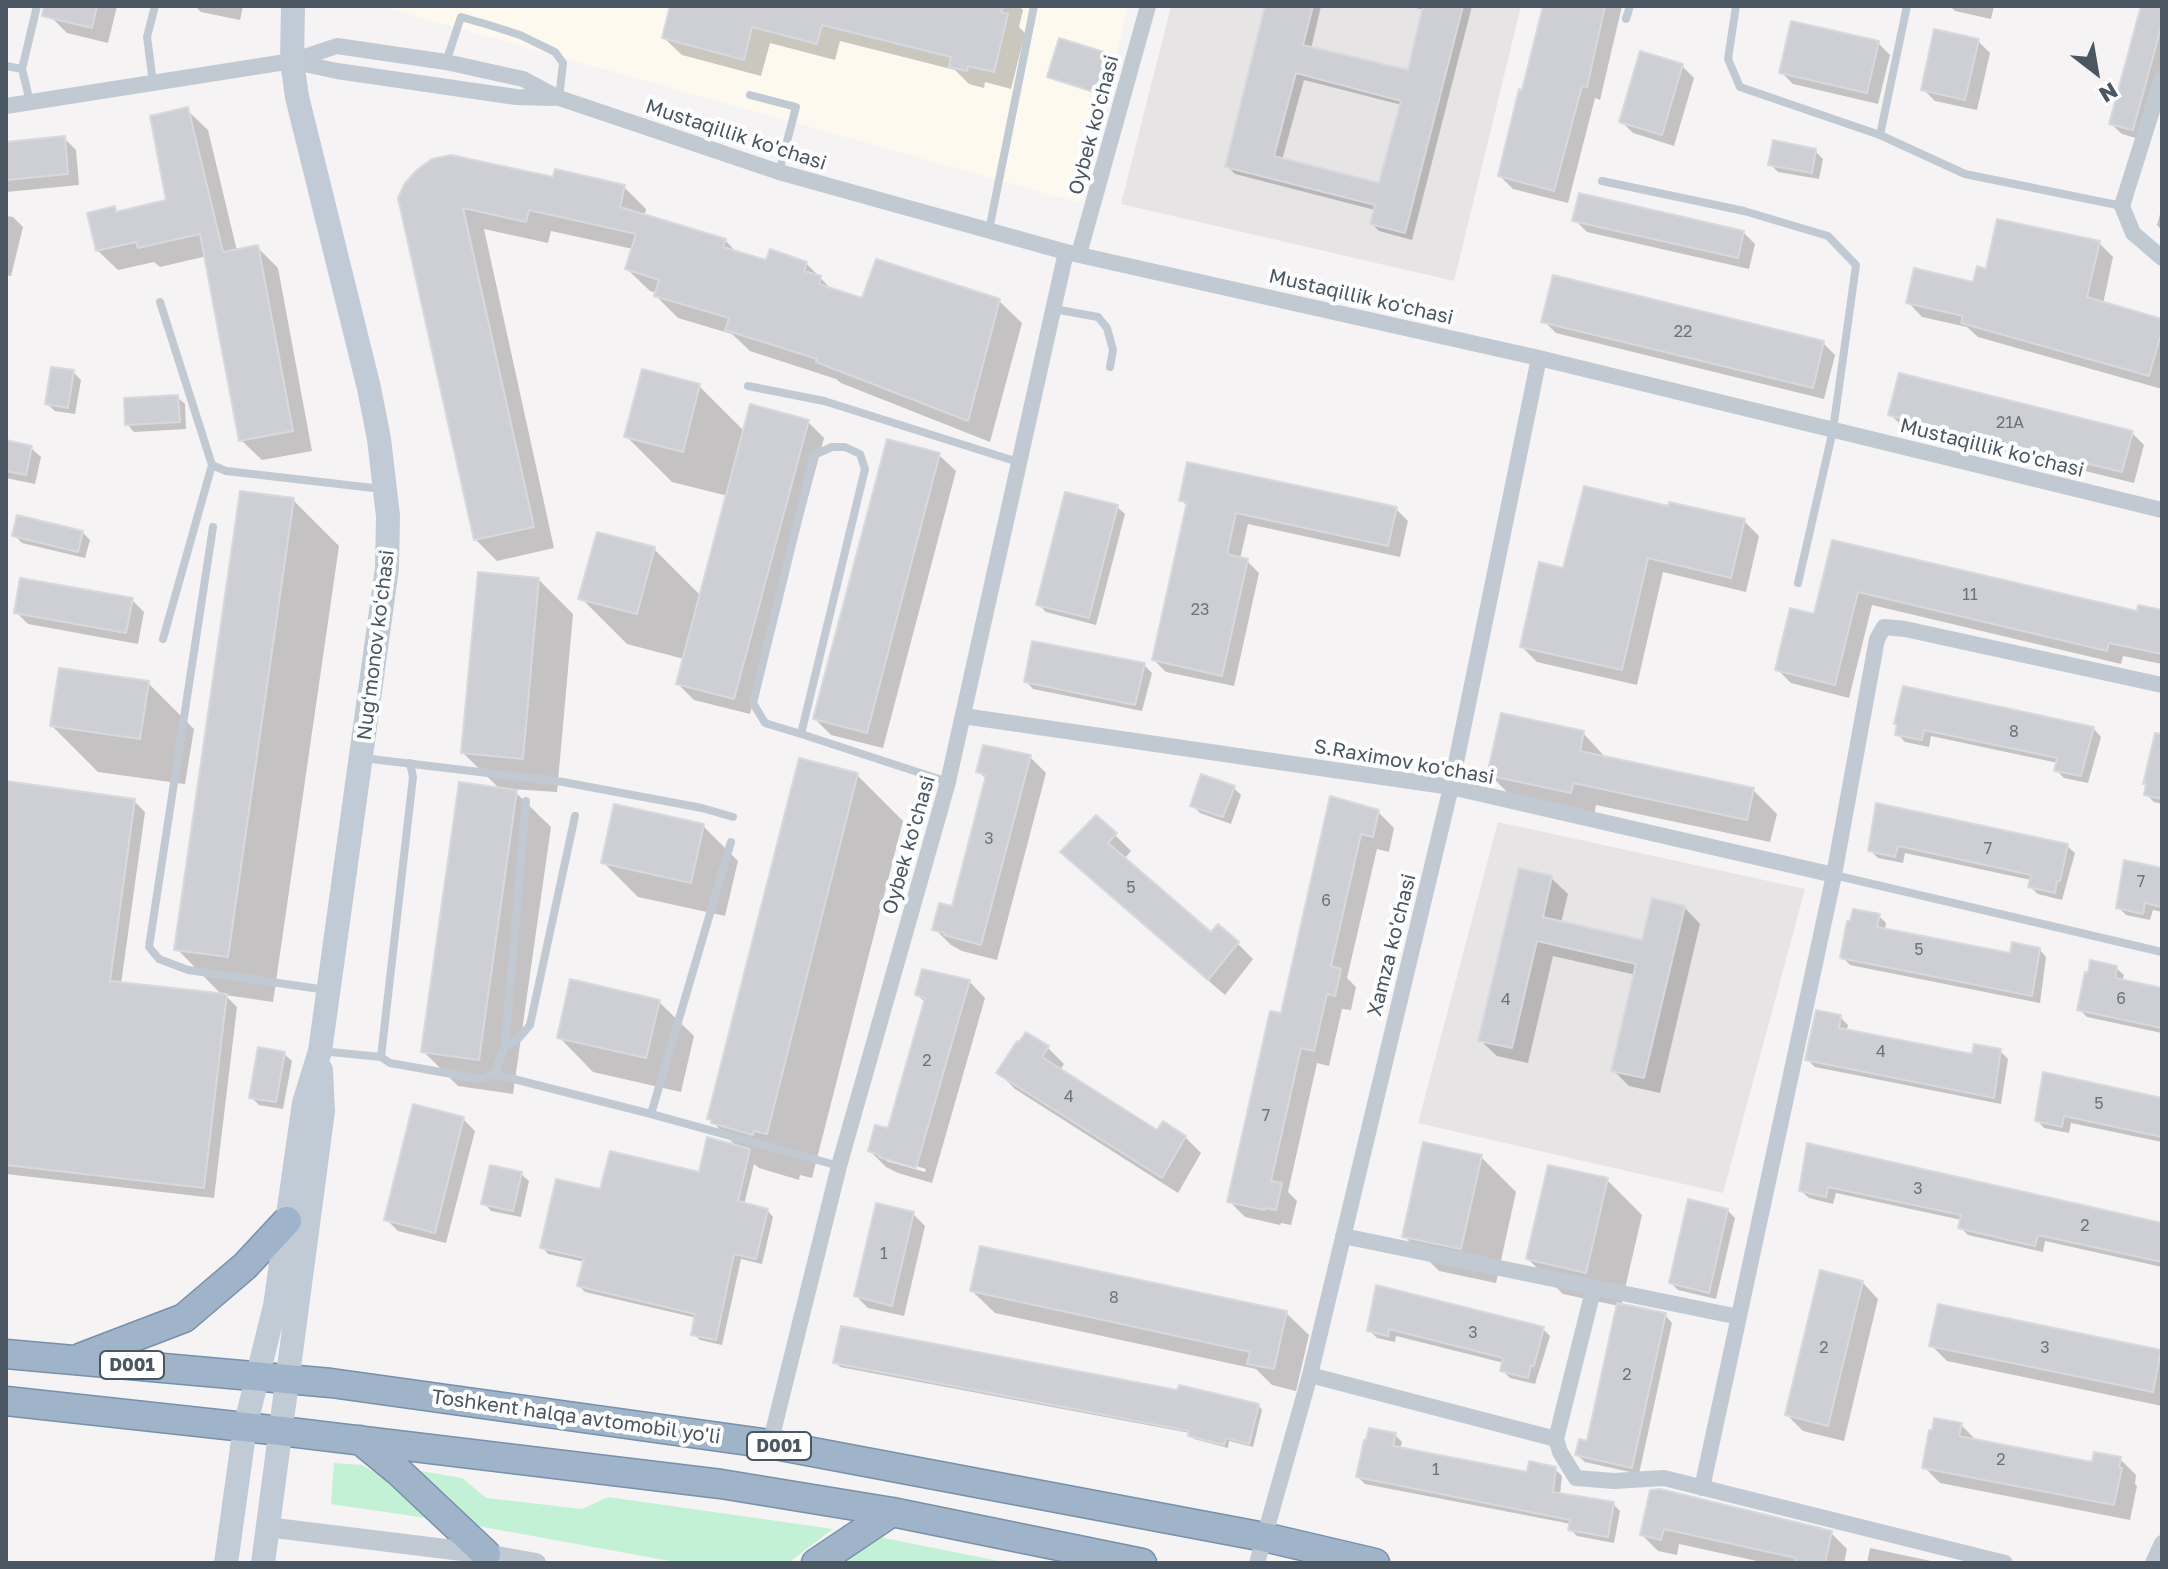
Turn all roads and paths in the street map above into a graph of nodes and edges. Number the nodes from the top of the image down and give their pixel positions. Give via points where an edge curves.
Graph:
1 (37, 6) edge
2 (155, 6) edge
3 (293, 6) edge
4 (462, 6) edge
5 (1034, 6) edge
6 (1148, 6) edge
7 (1630, 6) edge
8 (1736, 6) edge
9 (1907, 6) edge
10 (461, 17) junction
11 (1626, 19) dead end
12 (292, 61) junction
13 (446, 62) junction
14 (6, 66) edge
15 (22, 69) junction
16 (2162, 79) edge
17 (153, 82) junction
18 (750, 95) dead end
19 (559, 98) junction
20 (30, 102) junction
21 (6, 106) edge
22 (1880, 135) junction
23 (779, 172) junction
24 (1602, 181) dead end
25 (2122, 206) junction
26 (989, 230) junction
27 (1073, 253) junction
28 (2162, 258) edge
29 (160, 302) dead end
30 (1053, 309) junction
31 (1539, 358) junction
32 (1110, 367) dead end
33 (748, 386) dead end
34 (1833, 430) junction
35 (1018, 462) junction
36 (212, 465) junction
37 (386, 490) junction
38 (2162, 510) edge
39 (213, 527) dead end
40 (1798, 583) dead end
41 (163, 639) dead end
42 (2162, 685) edge
43 (963, 716) junction
44 (801, 734) junction
45 (362, 758) junction
46 (410, 763) junction
47 (948, 782) junction
48 (1451, 787) junction
49 (526, 801) dead end
50 (575, 816) dead end
51 (733, 817) dead end
52 (731, 842) dead end
53 (1834, 875) junction
54 (2162, 952) edge
55 (329, 990) junction
56 (505, 1046) junction
57 (320, 1051) junction
58 (381, 1057) junction
59 (494, 1074) junction
60 (651, 1114) junction
61 (839, 1166) junction
62 (287, 1221) junction
63 (1343, 1236) junction
64 (1594, 1287) junction
65 (1739, 1317) junction
66 (6, 1354) edge
67 (72, 1360) junction
68 (1310, 1375) junction
69 (257, 1377) junction
70 (289, 1380) junction
71 (6, 1401) edge
72 (245, 1427) junction
73 (281, 1431) junction
74 (1556, 1439) junction
75 (359, 1440) junction
76 (770, 1444) junction
77 (1702, 1488) junction
78 (892, 1512) junction
79 (267, 1527) junction
80 (2162, 1543) edge
81 (1260, 1550) edge
82 (485, 1558) edge
83 (226, 1563) edge
84 (263, 1563) edge
85 (536, 1563) edge
86 (816, 1563) edge
87 (1142, 1563) edge
88 (1375, 1563) edge
89 (2005, 1563) edge
90 (2153, 1563) edge

1 - 15 lane
2 - 17 lane via 147,37
3 - 12 main road, Nugʻmonov koʻchasi
4 - 10 lane
5 - 26 lane
6 - 27 street, Oybek ko'chasi
7 - 11 lane
8 - 22 lane via 1728,59 1740,87
9 - 22 lane
10 - 13 lane
10 - 19 lane via 555,52 563,63
12 - 13 street, Mustaqillik ko'chasi via 337,46
12 - 17 street, Mustaqillik ko'chasi
12 - 19 street, Mustaqillik ko'chasi via 516,97
12 - 37 main road, Nugʻmonov koʻchasi via 369,388
13 - 19 street, Mustaqillik ko'chasi via 523,79
14 - 15 lane
15 - 20 lane
16 - 25 street
17 - 20 street, Mustaqillik ko'chasi
18 - 23 lane via 796,107
19 - 23 street, Mustaqillik ko'chasi
20 - 21 street, Mustaqillik ko'chasi
22 - 25 lane via 1965,174
23 - 26 street, Mustaqillik ko'chasi
24 - 34 lane via 1744,211 1828,236 1842,249 1856,265
25 - 28 street via 2133,233
26 - 27 street, Mustaqillik ko'chasi
27 - 30 street, Oybek ko'chasi
27 - 31 street, Mustaqillik ko'chasi
29 - 36 lane
30 - 32 lane via 1098,317 1113,350
30 - 35 street, Oybek ko'chasi
31 - 34 street, Mustaqillik ko'chasi
31 - 48 street, Xamza ko'chasi
33 - 35 lane via 824,401
34 - 38 street, Mustaqillik ko'chasi
34 - 40 lane
35 - 43 street, Oybek ko'chasi
36 - 37 lane
36 - 41 lane
37 - 45 main road, Nugʻmonov koʻchasi via 387,568
39 - 55 lane via 149,947 159,959 188,970
42 - 53 street via 1884,627 1877,639
43 - 47 street, Oybek ko'chasi
43 - 48 street, S.Raximov ko'chasi
44 - 44 lane via 765,723 753,703 814,455 845,447 860,454 865,469
44 - 47 lane
45 - 46 lane
45 - 55 main road, Nugʻmonov koʻchasi
46 - 51 lane via 563,782
46 - 58 lane via 413,777
47 - 61 street, Oybek ko'chasi
48 - 53 street, S.Raximov ko'chasi
48 - 63 street, Xamza ko'chasi
49 - 56 lane
50 - 56 lane via 530,1025
52 - 60 lane
53 - 54 lane
53 - 65 street
55 - 57 main road, Nugʻmonov koʻchasi
56 - 59 lane
57 - 58 lane
57 - 62 main road, Nugʻmonov koʻchasi via 304,1103
57 - 70 main road, Nugʻmonov koʻchasi via 323,1111
58 - 59 lane via 480,1079
59 - 60 lane
60 - 61 lane
61 - 76 street, Oybek ko'chasi
62 - 67 highway via 184,1318
62 - 69 main road, Nugʻmonov koʻchasi via 275,1306
63 - 64 street
63 - 68 street, Xamza ko'chasi
64 - 65 street
64 - 74 street
65 - 77 street
66 - 67 highway, Toshkent halqa avtomobil yo'li / D001
67 - 69 highway, Toshkent halqa avtomobil yo'li / D001
68 - 74 street
68 - 81 street, Xamza ko'chasi
69 - 70 highway, Toshkent halqa avtomobil yo'li / D001
69 - 72 main road, Nugʻmonov koʻchasi
70 - 73 main road, Nugʻmonov koʻchasi
70 - 76 highway, Toshkent halqa avtomobil yo'li / D001
71 - 72 highway, D001
72 - 73 highway, D001
72 - 83 main road, Nugʻmonov koʻchasi
73 - 75 highway, D001
73 - 79 main road, Nugʻmonov koʻchasi
74 - 77 street via 1576,1478 1664,1478
75 - 78 highway, D001 via 721,1484
75 - 82 highway
76 - 81 highway, Toshkent halqa avtomobil yo'li / D001
77 - 89 street
78 - 86 highway
78 - 87 highway, D001
79 - 82 street
79 - 84 main road, Nugʻmonov koʻchasi
80 - 90 street
81 - 88 highway, Toshkent halqa avtomobil yo'li / D001
82 - 85 street

